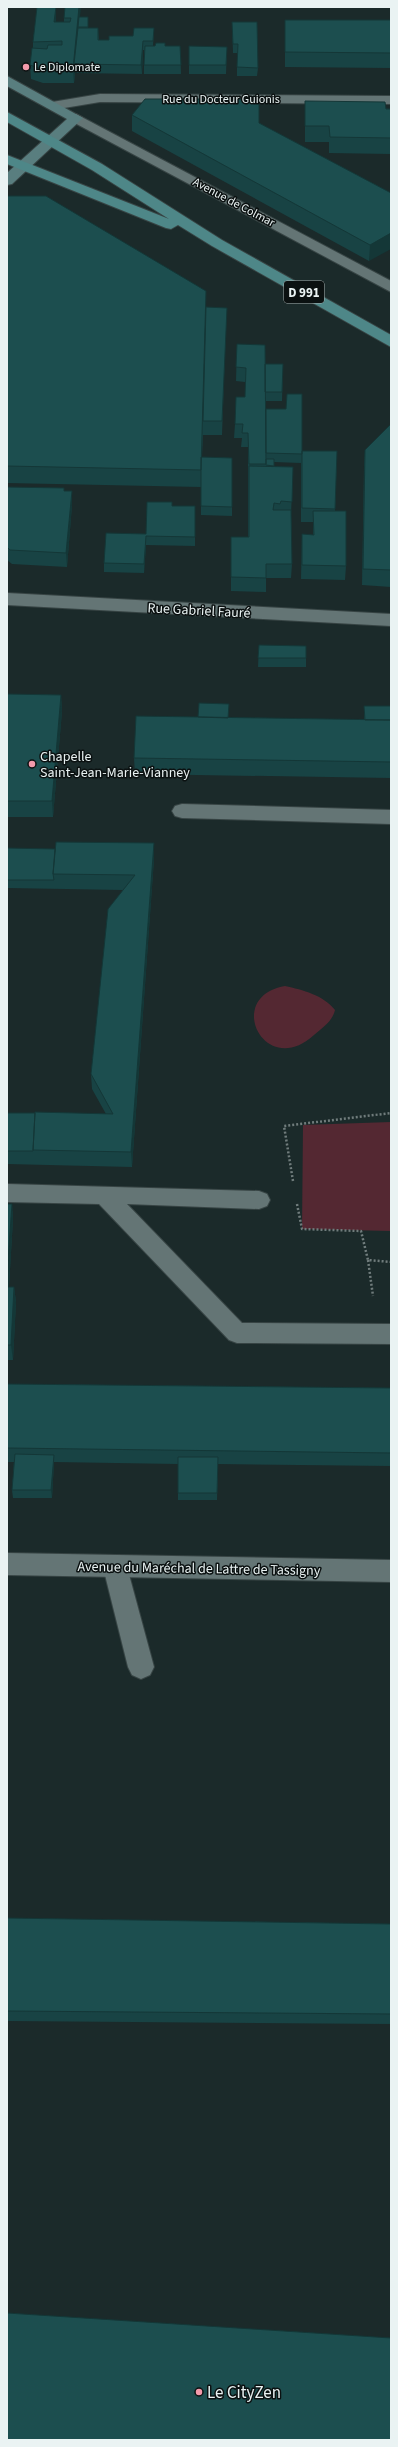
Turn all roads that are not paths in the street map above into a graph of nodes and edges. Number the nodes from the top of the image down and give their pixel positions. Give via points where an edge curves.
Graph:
1 (7, 80) edge
2 (391, 100) edge
3 (52, 106) junction
4 (7, 116) edge
5 (76, 118) junction
6 (51, 141) junction
7 (7, 159) edge
8 (23, 167) junction
9 (7, 182) edge
10 (216, 243) junction
11 (391, 287) edge
12 (391, 342) edge
13 (7, 599) edge
14 (391, 620) edge
15 (182, 811) dead end
16 (391, 817) edge
17 (7, 1193) edge
18 (104, 1195) junction
19 (259, 1200) dead end
20 (391, 1334) edge
21 (7, 1564) edge
22 (115, 1567) junction
23 (391, 1571) edge
24 (141, 1667) dead end

1 - 3 main road
2 - 3 street, Rue du Docteur Guionis via 100,98
3 - 5 main road
4 - 6 main road, D 991
5 - 6 main road
5 - 11 street, Avenue de Colmar
6 - 8 main road
6 - 10 main road, D 991 via 97,167
7 - 8 main road, D 991
8 - 9 main road
8 - 10 main road, D 991
10 - 12 main road, D 991
13 - 14 street, Rue Gabriel Fauré
15 - 16 street
17 - 18 street
18 - 19 street
18 - 20 street via 237,1333
21 - 22 street, Avenue du Maréchal de Lattre de Tassigny
22 - 23 street, Avenue du Maréchal de Lattre de Tassigny
22 - 24 street

